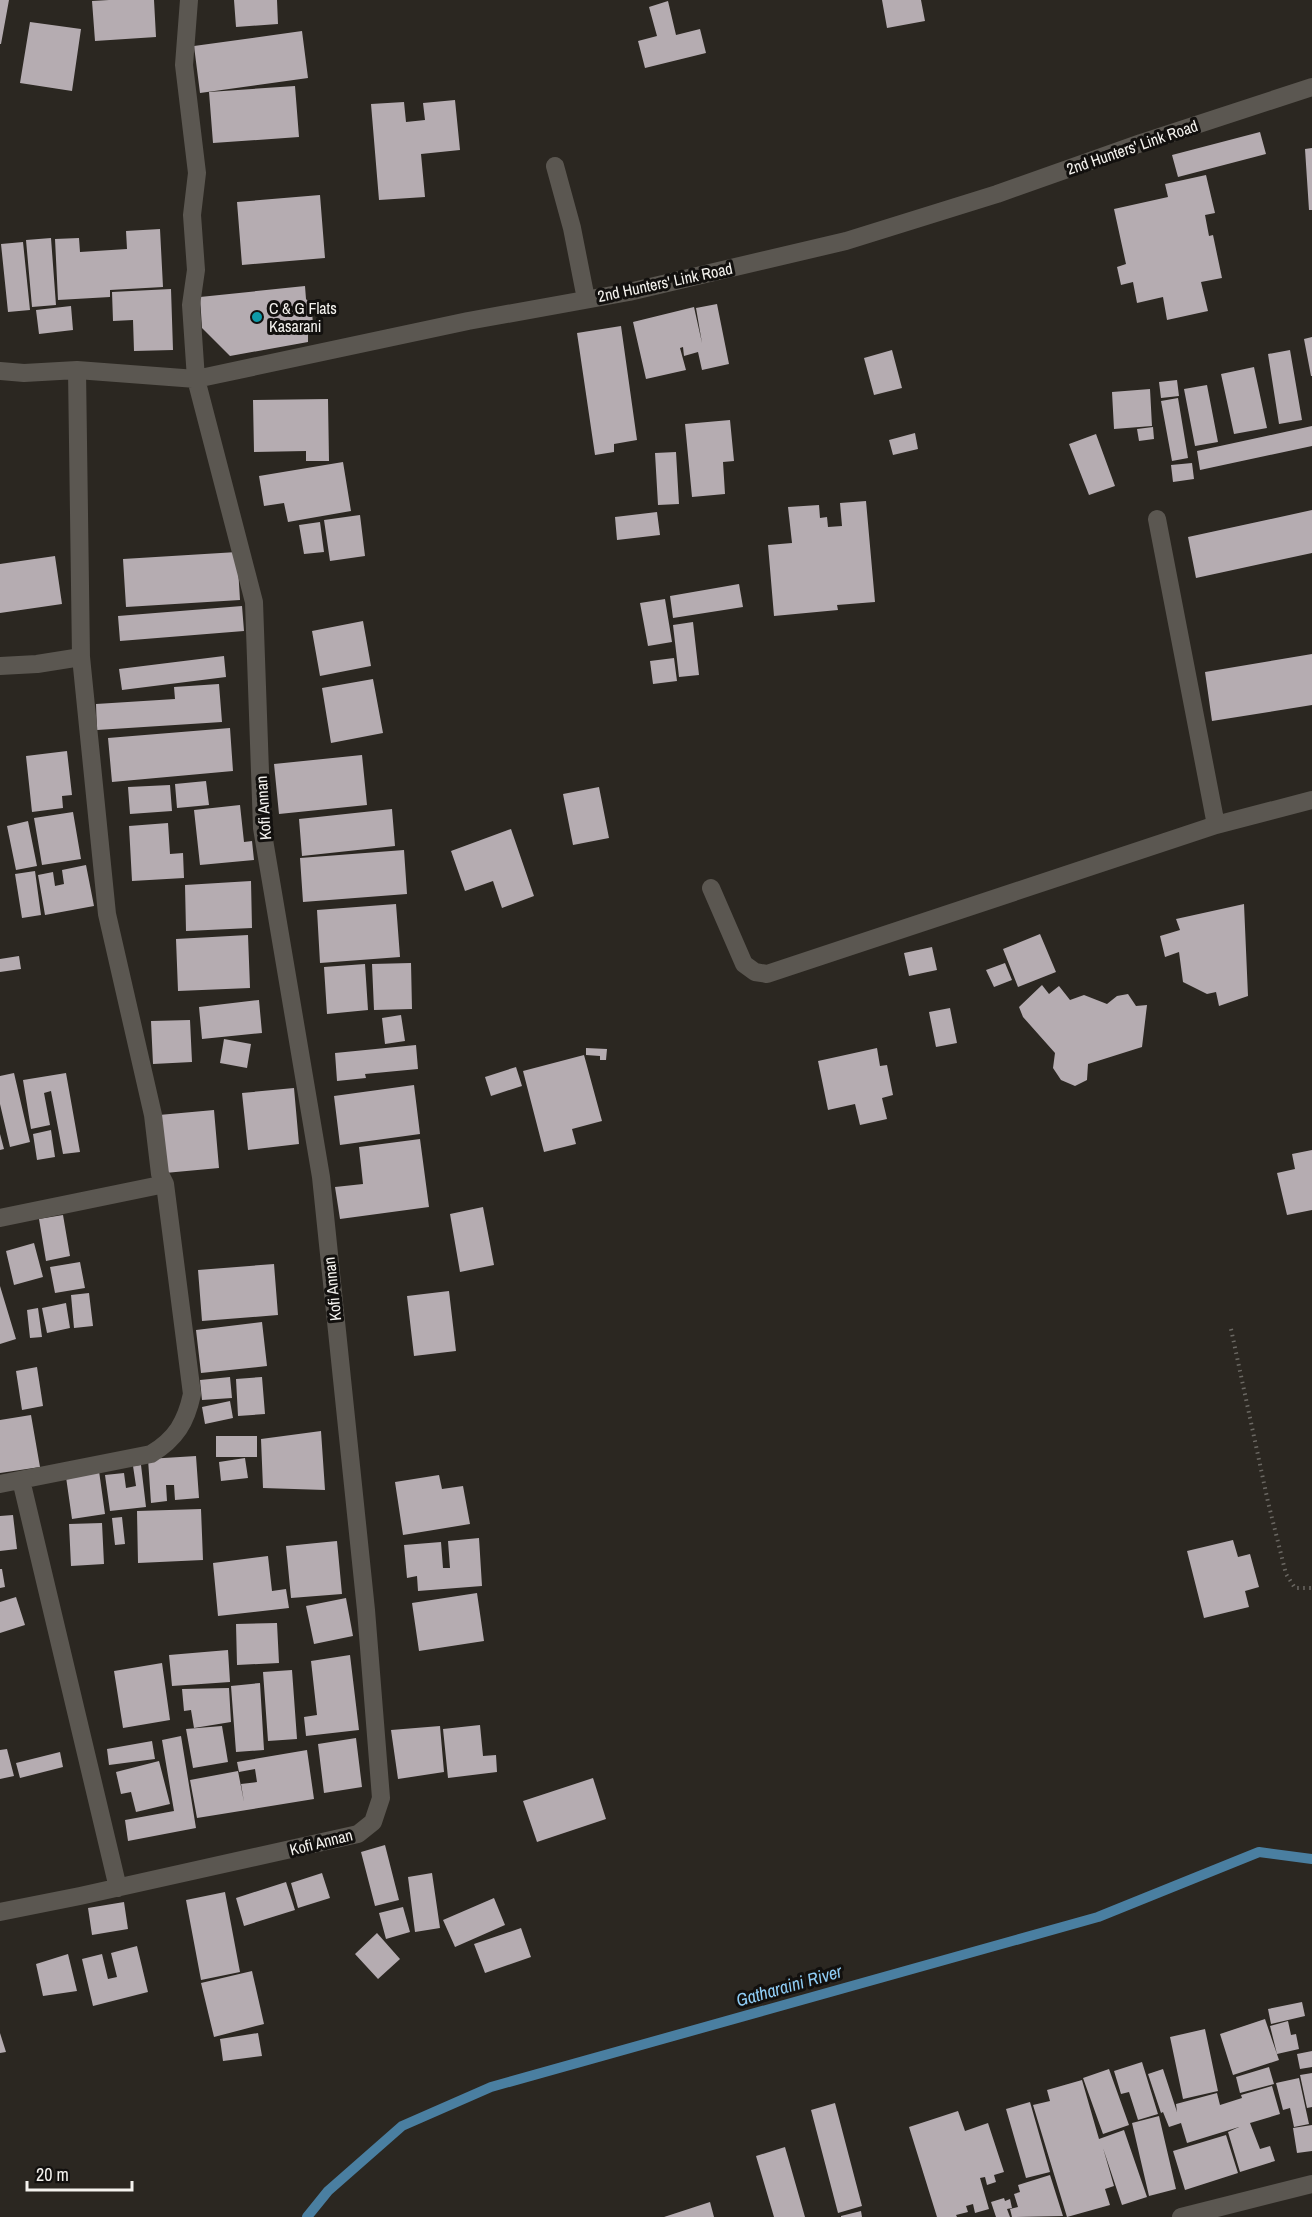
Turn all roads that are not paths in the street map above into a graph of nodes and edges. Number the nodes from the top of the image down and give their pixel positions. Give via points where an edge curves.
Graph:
1 (189, 0) edge
2 (1312, 87) edge
3 (555, 166) dead end
4 (586, 299) junction
5 (77, 370) junction
6 (0, 371) edge
7 (196, 379) junction
8 (1157, 519) dead end
9 (81, 657) junction
10 (0, 666) edge
11 (1312, 800) edge
12 (1216, 825) junction
13 (711, 888) dead end
14 (165, 1184) junction
15 (0, 1218) edge
16 (21, 1480) junction
17 (0, 1484) edge
18 (118, 1888) junction
19 (0, 1912) edge
20 (1312, 2184) edge
21 (1180, 2217) edge

1 - 7 street, Kofi Annan via 184,64 197,173 192,215 196,270 190,305
2 - 4 street, 2nd Hunters' Link Road via 997,194 846,240
3 - 4 street
4 - 7 street, 2nd Hunters' Link Road
5 - 6 street, 2nd Hunters' Link Road
5 - 7 street, 2nd Hunters' Link Road
5 - 9 street
7 - 18 street, Kofi Annan via 254,602 262,828 321,1177 366,1610 381,1798 373,1822 358,1834
8 - 12 street
9 - 10 street
9 - 14 street via 107,914
11 - 12 street
12 - 13 street via 767,974 744,964
14 - 15 street
14 - 16 street via 192,1394 187,1416 166,1445 151,1454
16 - 17 street
16 - 18 street
18 - 19 street, Kofi Annan
20 - 21 street

